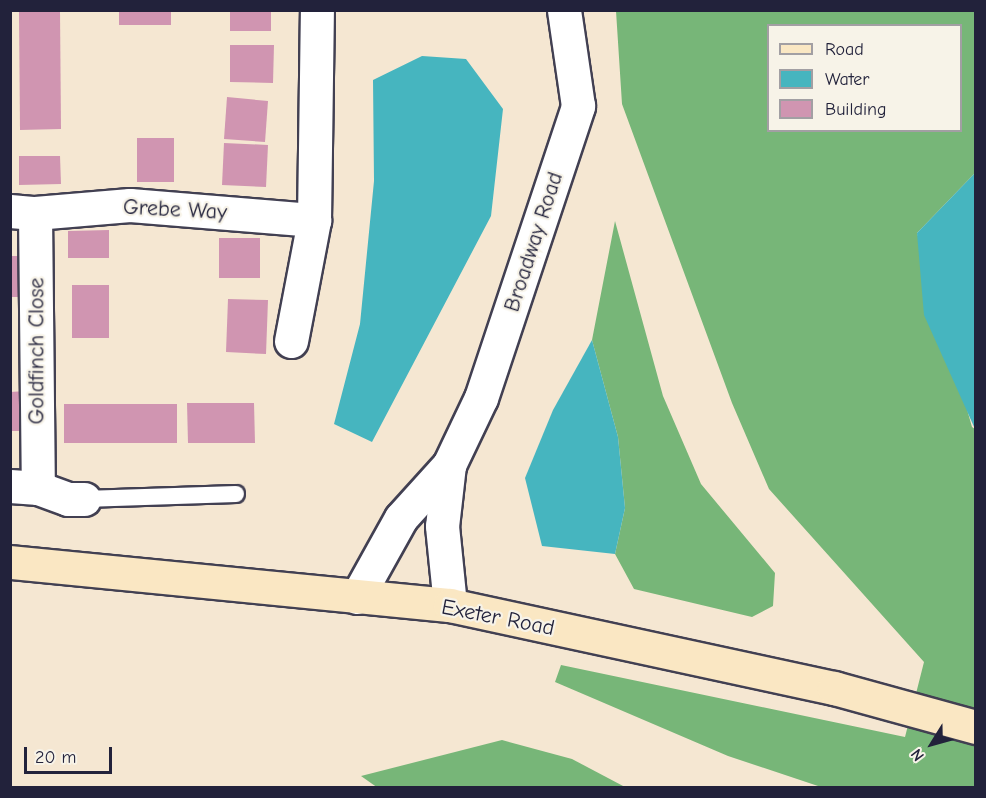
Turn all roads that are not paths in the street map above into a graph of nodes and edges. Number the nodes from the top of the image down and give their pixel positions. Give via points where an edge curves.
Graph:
1 (317, 10) edge
2 (564, 10) edge
3 (23, 212) edge
4 (314, 220) junction
5 (291, 341) dead end
6 (449, 465) junction
7 (24, 487) edge
8 (236, 494) dead end
9 (84, 499) joint
10 (10, 562) edge
11 (357, 597) junction
12 (450, 605) junction
13 (975, 727) edge

1 - 4 street
2 - 6 street, Broadway Road via 578,106 481,398
3 - 4 street, Grebe Way via 130,205
3 - 7 street, Goldfinch Close
4 - 5 street
6 - 11 street, Broadway Road via 401,518
6 - 12 street, Broadway Road via 442,526
7 - 9 street, Goldfinch Close via 68,499
8 - 9 lane
10 - 11 street, Exeter Road
11 - 12 street, Exeter Road
12 - 13 street, Exeter Road via 834,688

